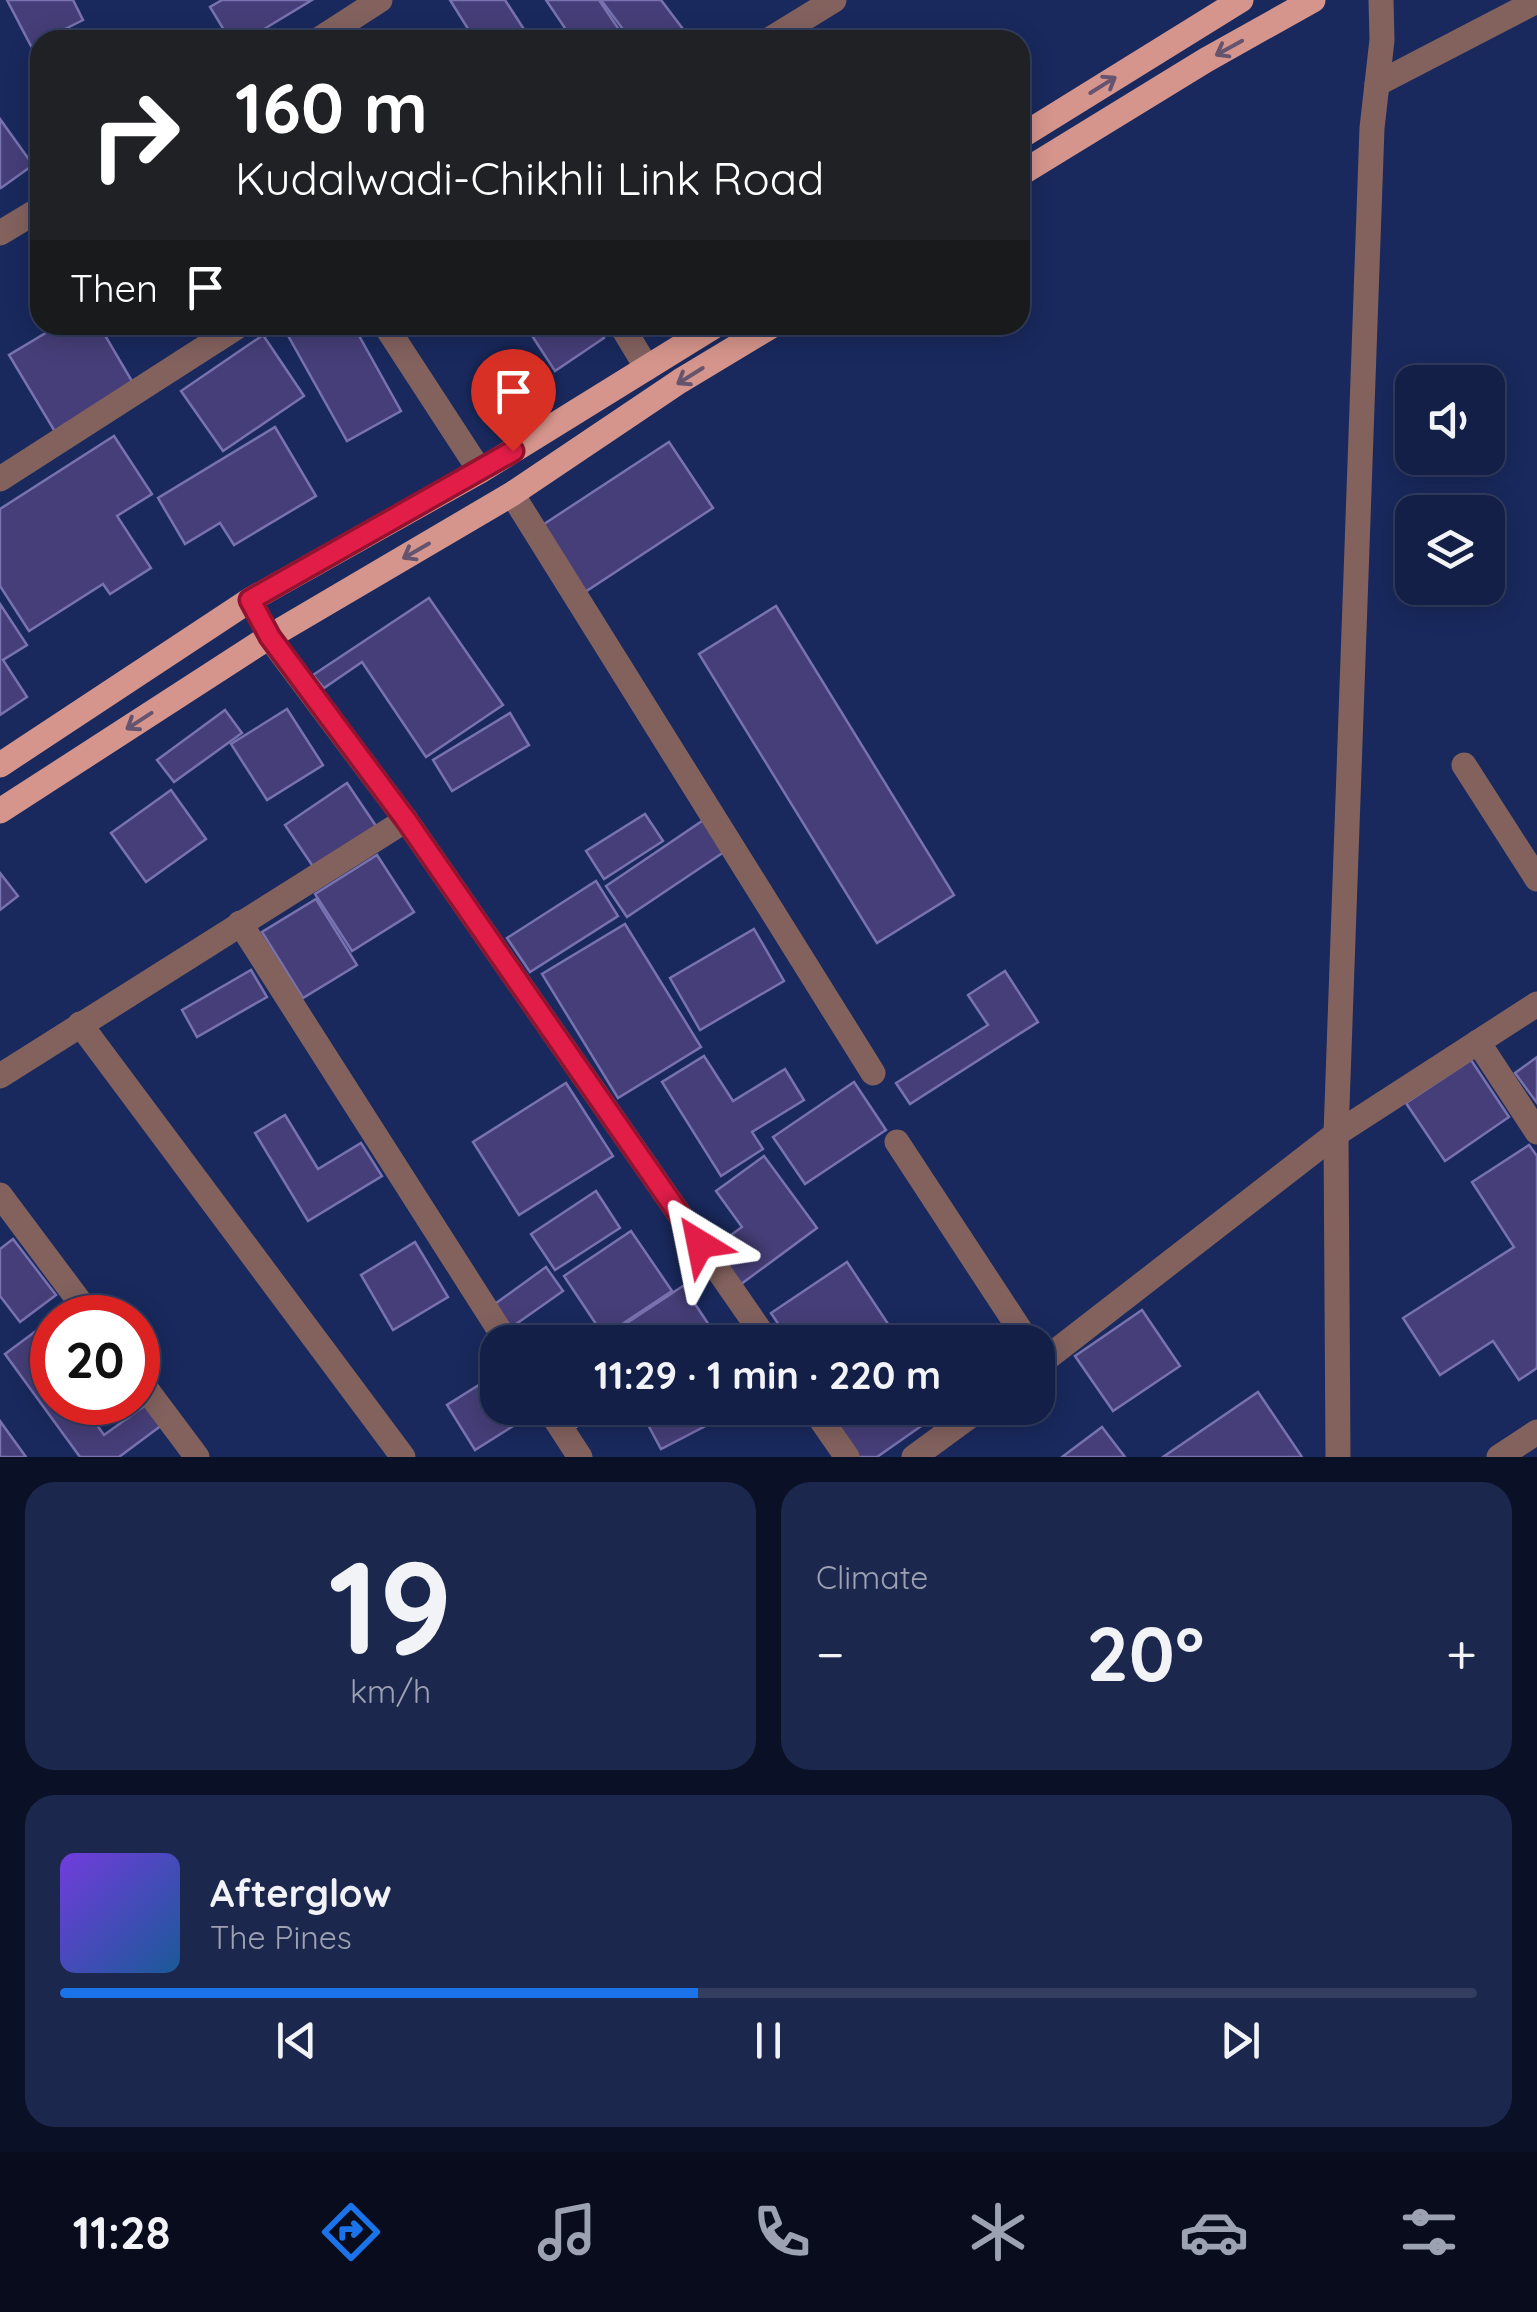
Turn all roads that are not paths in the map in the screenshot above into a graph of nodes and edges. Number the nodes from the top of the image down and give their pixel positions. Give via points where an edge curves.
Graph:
1 (380, 0) edge
2 (834, 0) edge
3 (1241, 0) edge
4 (1314, 0) edge
5 (1381, 0) edge
6 (1537, 1) edge
7 (334, 30) edge
8 (784, 30) edge
9 (1376, 84) junction
10 (1030, 131) edge
11 (1030, 168) edge
12 (30, 215) edge
13 (0, 233) edge
14 (224, 335) edge
15 (392, 335) edge
16 (627, 335) edge
17 (700, 335) edge
18 (757, 335) edge
19 (647, 368) junction
20 (480, 471) junction
21 (0, 479) edge
22 (512, 494) junction
23 (250, 600) junction
24 (270, 637) junction
25 (0, 765) edge
26 (1464, 765) dead end
27 (0, 811) edge
28 (406, 820) junction
29 (1537, 878) edge
30 (240, 923) junction
31 (1537, 1004) edge
32 (80, 1024) junction
33 (1478, 1042) junction
34 (873, 1074) dead end
35 (0, 1076) edge
36 (1537, 1132) edge
37 (1336, 1134) junction
38 (897, 1142) dead end
39 (0, 1195) edge
40 (75, 1295) edge
41 (496, 1325) edge
42 (756, 1325) edge
43 (1015, 1325) edge
44 (1055, 1343) edge
45 (160, 1407) edge
46 (559, 1425) edge
47 (825, 1425) edge
48 (958, 1425) edge
49 (1537, 1432) edge
50 (197, 1457) edge
51 (403, 1457) edge
52 (580, 1457) edge
53 (848, 1457) edge
54 (914, 1457) edge
55 (1338, 1457) edge
56 (1499, 1457) edge

1 - 7 street
2 - 8 street
10 -> 3 main road
4 -> 11 main road
5 - 9 street
6 - 9 street
9 - 37 street
12 - 13 street
14 - 21 street
15 - 20 street
16 - 19 street
17 - 19 main road
18 -> 22 main road
19 - 20 main road
20 - 23 main road
22 -> 24 main road
22 - 34 street
23 - 24 main road
23 - 25 main road
24 -> 27 main road
24 - 28 street
26 - 29 street
28 - 30 street
28 - 42 street
30 - 32 street
30 - 41 street
31 - 33 street
32 - 35 street
32 - 51 street
33 - 36 street
33 - 37 street
37 - 44 street
37 - 55 street
38 - 43 street
39 - 40 street
45 - 50 street
46 - 52 street
47 - 53 street
48 - 54 street
49 - 56 street

